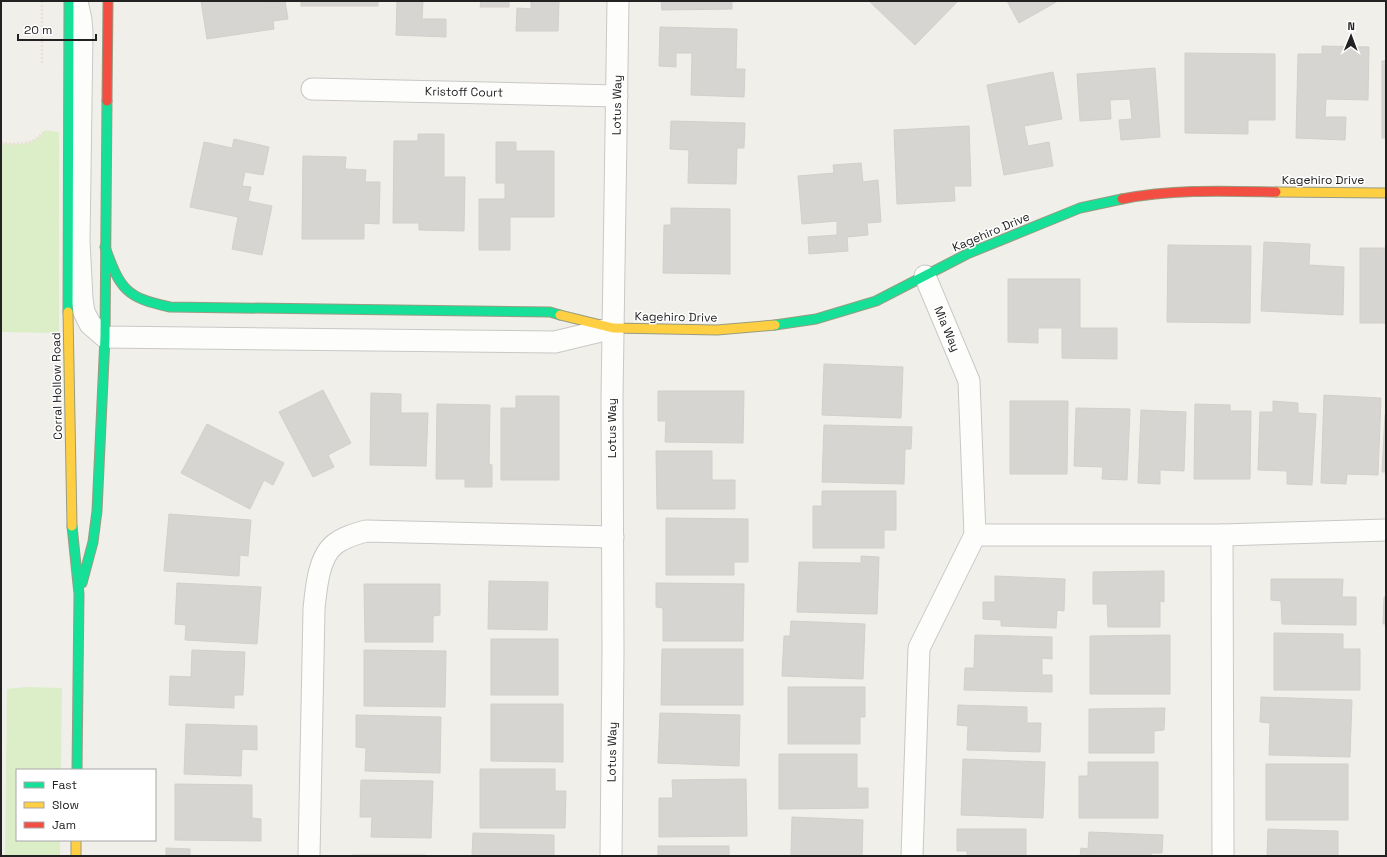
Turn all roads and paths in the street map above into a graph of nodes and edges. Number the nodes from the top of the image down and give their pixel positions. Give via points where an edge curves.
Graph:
1 (42, 1) edge
2 (70, 1) edge
3 (77, 1) edge
4 (108, 1) edge
5 (618, 1) edge
6 (43, 71) dead end
7 (312, 89) dead end
8 (617, 96) junction
9 (45, 130) dead end
10 (1, 142) edge
11 (1386, 193) edge
12 (105, 246) junction
13 (925, 276) junction
14 (613, 328) junction
15 (105, 337) junction
16 (1386, 530) edge
17 (975, 535) junction
18 (1222, 535) junction
19 (613, 537) junction
20 (79, 594) junction
21 (77, 769) edge
22 (76, 841) edge
23 (76, 856) edge
24 (309, 856) edge
25 (611, 856) edge
26 (912, 856) edge
27 (1222, 856) edge

1 - 6 path
2 - 20 main road, Corral Hollow Road via 68,356 72,529
3 - 15 street via 82,33 79,241 82,299 84,312 90,324
4 - 12 main road
5 - 8 street, Lotus Way
7 - 8 street, Kristoff Court
8 - 14 street, Lotus Way
9 - 10 path via 39,138 23,144
11 - 13 main road, Kagehiro Drive via 1203,191 1144,194 1080,208 967,254
12 - 14 main road, Kagehiro Drive via 115,274 128,291 141,300 170,307 550,312
12 - 15 main road
13 - 14 main road, Kagehiro Drive via 876,301 816,319 763,327 717,330
13 - 17 street, Mia Way via 969,381
14 - 15 street via 555,342
14 - 19 street, Lotus Way
15 - 20 main road via 97,511 93,542
16 - 18 street
17 - 18 street
17 - 26 street via 919,648
18 - 27 street
19 - 24 street via 366,531 346,537 333,545 324,558 318,577 314,609
19 - 25 street, Lotus Way
20 - 21 main road, Corral Hollow Road
22 - 23 main road

